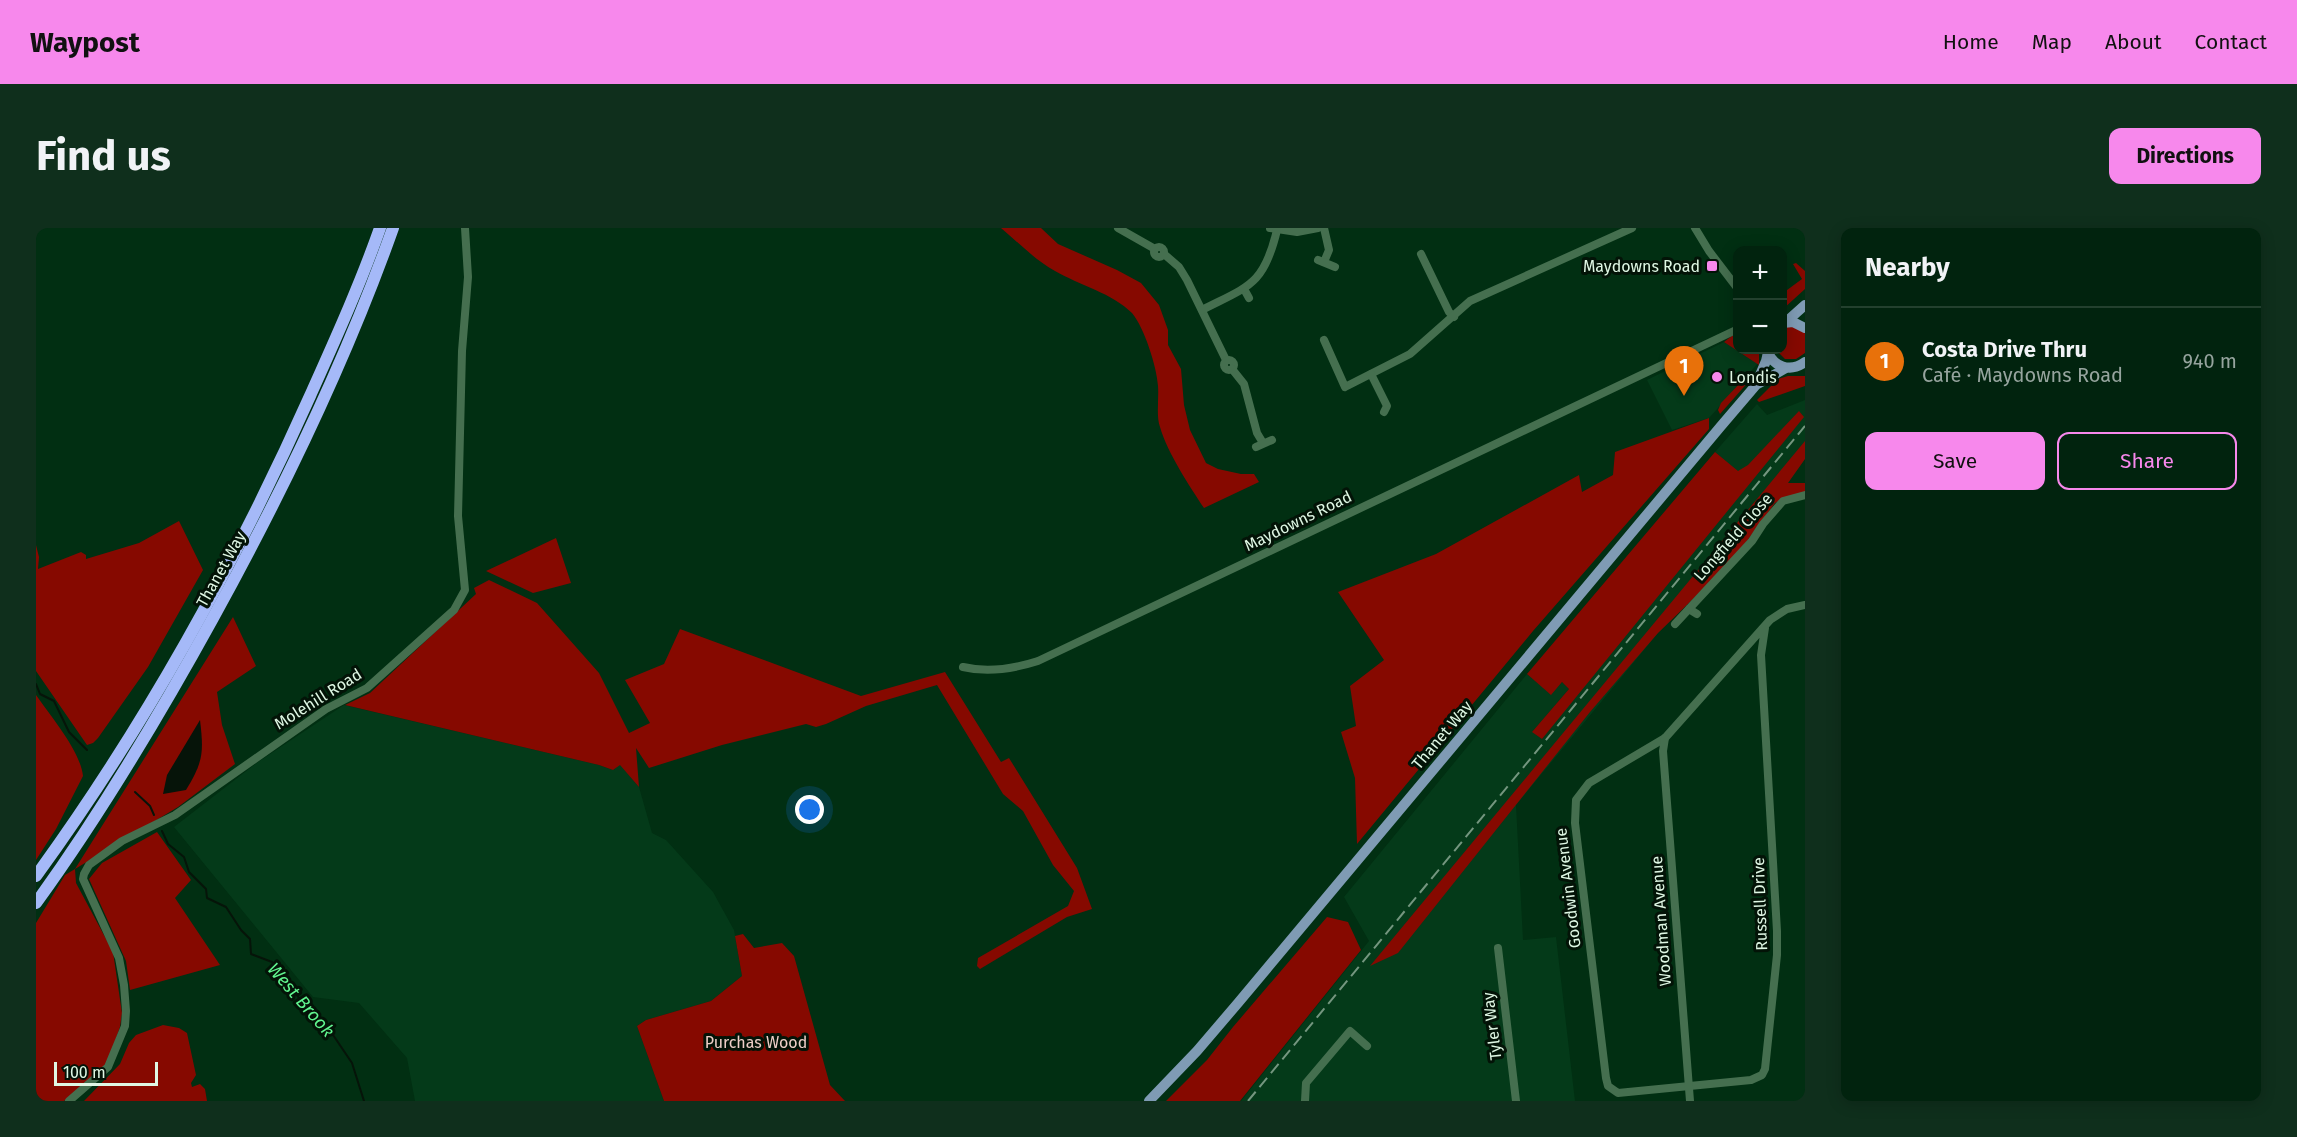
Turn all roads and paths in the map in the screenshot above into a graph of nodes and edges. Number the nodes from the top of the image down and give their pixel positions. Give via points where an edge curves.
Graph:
1 (380, 228) edge
2 (393, 228) edge
3 (465, 228) edge
4 (1118, 228) edge
5 (1318, 228) edge
6 (1324, 228) edge
7 (1632, 228) edge
8 (1695, 228) edge
9 (1273, 229) edge
10 (1420, 254) dead end
11 (1335, 267) dead end
12 (1733, 284) edge
13 (1244, 289) junction
14 (1249, 298) dead end
15 (1805, 305) edge
16 (1202, 310) junction
17 (1454, 317) junction
18 (1787, 320) edge
19 (1787, 323) edge
20 (1805, 328) edge
21 (1733, 331) edge
22 (1324, 340) dead end
23 (1767, 354) edge
24 (1769, 354) edge
25 (1805, 362) edge
26 (1795, 368) edge
27 (1371, 374) junction
28 (1756, 385) junction
29 (1384, 412) dead end
30 (1263, 443) dead end
31 (1805, 495) edge
32 (1805, 605) edge
33 (1675, 624) dead end
34 (1765, 628) junction
35 (1742, 653) junction
36 (1761, 655) junction
37 (963, 667) dead end
38 (1665, 738) junction
39 (36, 876) edge
40 (36, 903) edge
41 (1498, 948) dead end
42 (1367, 1046) dead end
43 (1689, 1085) junction
44 (69, 1101) edge
45 (1149, 1101) edge
46 (1305, 1101) edge
47 (1516, 1101) edge
48 (1690, 1101) edge

1 - 39 highway, Thanet Way via 328,356 243,538 144,715
2 - 40 highway, Thanet Way via 307,436 251,550 163,709
3 - 44 street, Molehill Road via 468,277 458,516 465,590 454,610 367,688 326,709 175,815 122,841 89,865 83,879 119,958 125,1026 108,1067
4 - 16 street via 1155,249 1162,247 1164,254 1179,267
5 - 9 street via 1297,232
6 - 11 street via 1329,250 1321,261
7 - 17 street via 1470,301
8 - 12 street
9 - 13 street via 1272,252 1265,268
10 - 17 street
13 - 14 street
13 - 16 street
15 - 18 main road
16 - 30 street via 1226,360 1233,362 1232,369 1244,384
17 - 27 street via 1410,354
19 - 20 main road
21 - 37 street, Maydowns Road via 1038,661 1005,669 979,671
22 - 27 street via 1345,387
23 - 28 main road, Thanet Way
24 - 26 main road via 1774,362
25 - 26 main road, Thanet Way
26 - 28 main road, Thanet Way
27 - 29 street via 1387,406
28 - 45 main road, Thanet Way via 1238,1003
31 - 33 street, Longfield Close via 1783,501 1693,612
32 - 34 street, Goodwin Avenue via 1787,609
34 - 35 street, Goodwin Avenue
34 - 36 street, Russell Drive
35 - 36 street via 1752,650
35 - 38 street, Goodwin Avenue
36 - 43 street, Russell Drive via 1777,931 1767,1060 1762,1075 1751,1080
38 - 43 street, Woodman Avenue
38 - 43 street, Goodwin Avenue via 1589,783 1576,800 1575,823 1608,1086 1618,1093 1627,1093
41 - 47 street, Tyler Way
42 - 46 street via 1350,1031 1306,1083
43 - 48 street, Woodman Avenue

